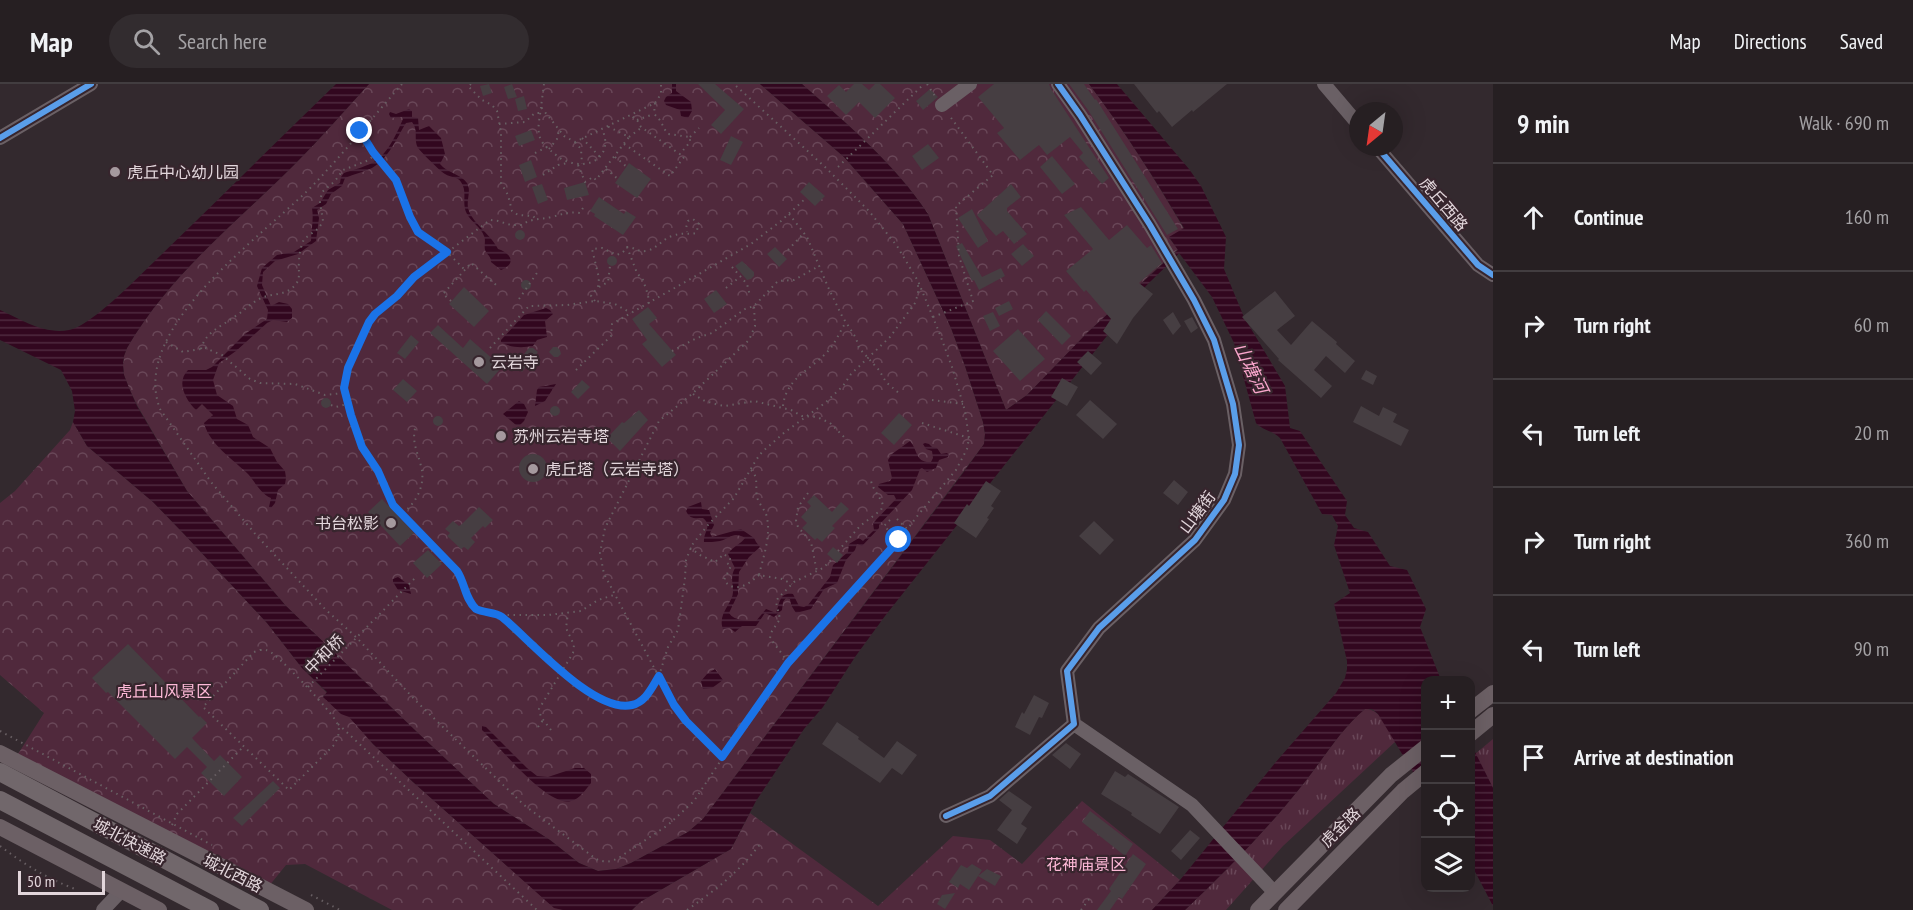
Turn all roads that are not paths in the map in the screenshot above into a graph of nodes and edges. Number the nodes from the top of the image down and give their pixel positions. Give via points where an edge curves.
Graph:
1 (91, 84) edge
2 (970, 84) edge
3 (1058, 84) edge
4 (1324, 84) edge
5 (942, 105) road end
6 (1349, 113) edge
7 (0, 138) edge
8 (1385, 156) edge
9 (1493, 275) edge
10 (1493, 693) edge
11 (1475, 707) edge
12 (1493, 715) edge
13 (1074, 723) junction
14 (1475, 730) edge
15 (1420, 752) edge
16 (0, 753) edge
17 (0, 772) edge
18 (1421, 776) edge
19 (0, 800) edge
20 (946, 816) dead end
21 (0, 826) edge
22 (121, 891) junction
23 (1275, 893) junction
24 (308, 903) edge
25 (103, 910) edge
26 (159, 910) edge
27 (210, 910) edge
28 (260, 910) edge
29 (1258, 910) edge
30 (1286, 910) edge

1 - 7 street
2 - 5 street
3 - 13 street, 山塘街 via 1194,300 1214,340 1233,404 1239,445 1235,474 1224,500 1195,540 1099,628 1067,671
4 - 6 street
8 - 9 street, 虎丘西路 via 1478,265
10 - 11 main road
12 - 14 main road
13 - 20 street via 990,796
13 - 23 street via 1192,805
15 - 23 main road, 虎金路 via 1391,775
16 - 24 main road, 城北西路 via 169,831
17 - 28 highway, 城北快速路
18 - 30 main road, 虎金路
19 - 27 highway, 城北快速路
21 - 22 main road
22 - 25 street
22 - 26 main road
23 - 29 main road, 虎金路

